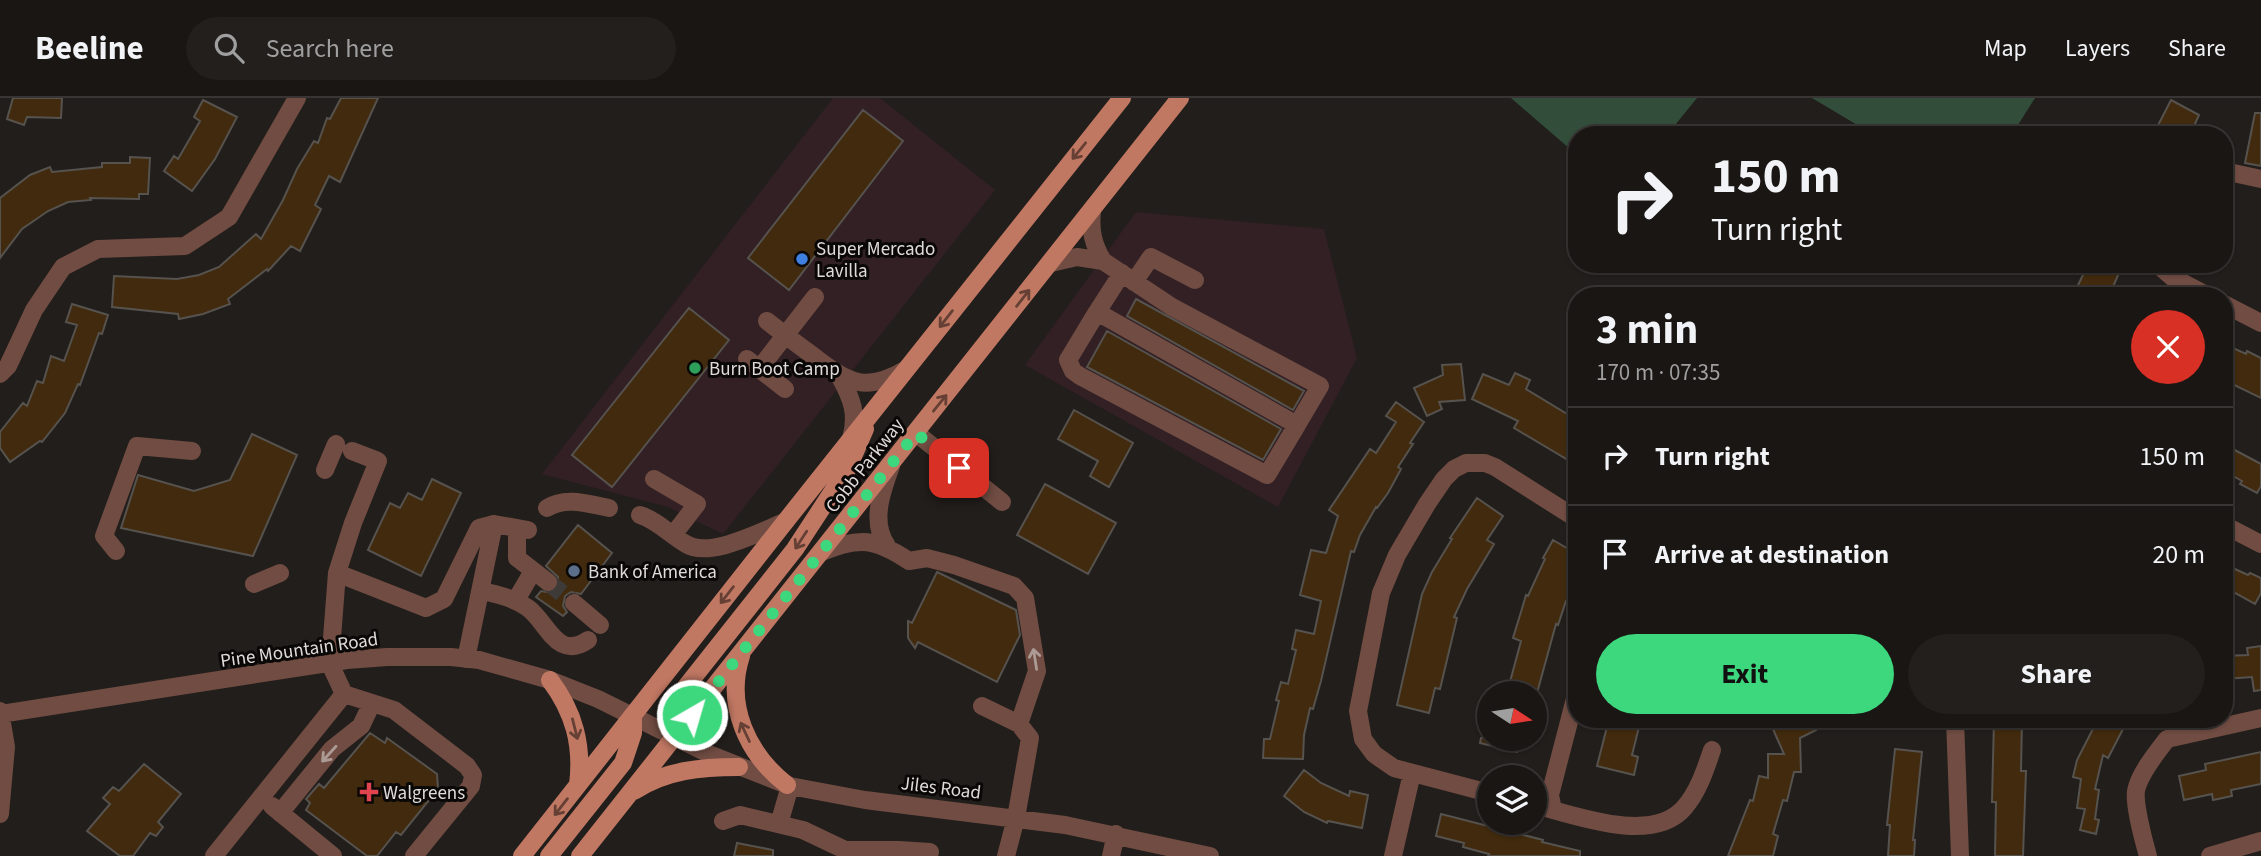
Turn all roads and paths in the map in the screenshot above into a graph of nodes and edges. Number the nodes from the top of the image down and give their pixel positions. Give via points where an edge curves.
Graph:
1 (297, 98) edge
2 (1122, 98) edge
3 (1180, 98) edge
4 (2233, 173) edge
5 (2261, 179) edge
6 (1092, 211) junction
7 (1103, 261) junction
8 (1051, 263) junction
9 (2167, 273) edge
10 (1128, 278) junction
11 (1195, 280) dead end
12 (2191, 287) edge
13 (815, 297) dead end
14 (2233, 309) edge
15 (1097, 312) junction
16 (767, 321) dead end
17 (2261, 323) edge
18 (786, 335) junction
19 (905, 370) junction
20 (0, 374) edge
21 (840, 377) junction
22 (785, 389) dead end
23 (869, 416) junction
24 (1297, 425) junction
25 (916, 433) junction
26 (851, 439) junction
27 (192, 451) dead end
28 (892, 464) junction
29 (325, 470) dead end
30 (654, 479) dead end
31 (1002, 502) dead end
32 (547, 508) dead end
33 (609, 508) dead end
34 (1568, 514) edge
35 (640, 515) dead end
36 (785, 522) junction
37 (495, 524) junction
38 (2233, 530) edge
39 (673, 535) junction
40 (2261, 544) edge
41 (887, 546) junction
42 (116, 551) dead end
43 (822, 552) junction
44 (533, 571) junction
45 (281, 573) dead end
46 (337, 573) junction
47 (548, 582) tunnel mouth
48 (254, 584) dead end
49 (481, 591) junction
50 (516, 600) junction
51 (574, 603) tunnel mouth
52 (600, 625) dead end
53 (588, 640) dead end
54 (742, 651) junction
55 (466, 659) junction
56 (330, 664) junction
57 (550, 680) junction
58 (344, 694) junction
59 (372, 703) junction
60 (982, 706) dead end
61 (0, 713) edge
62 (633, 715) junction
63 (2261, 718) edge
64 (1019, 724) junction
65 (2233, 724) edge
66 (1568, 726) edge
67 (1955, 728) edge
68 (2216, 728) edge
69 (675, 736) junction
70 (1712, 750) dead end
71 (739, 767) junction
72 (1412, 773) junction
73 (578, 785) junction
74 (789, 785) junction
75 (1477, 790) edge
76 (261, 797) junction
77 (624, 800) junction
78 (1547, 808) edge
79 (1553, 810) junction
80 (280, 813) junction
81 (0, 814) edge
82 (1016, 818) junction
83 (723, 821) dead end
84 (779, 824) junction
85 (1116, 834) junction
86 (2261, 841) edge
87 (819, 847) edge
88 (930, 852) dead end
89 (844, 853) edge
90 (1184, 853) edge
91 (215, 856) edge
92 (333, 856) edge
93 (414, 856) edge
94 (522, 856) edge
95 (549, 856) edge
96 (580, 856) edge
97 (1006, 856) edge
98 (1111, 856) edge
99 (1210, 856) edge
100 (1393, 856) edge
101 (1960, 856) edge
102 (2148, 856) edge
103 (2210, 856) edge

1 - 20 street via 229,217 186,246 98,249 63,267
2 -> 19 main road, Cobb Parkway
3 - 6 main road, Cobb Parkway
4 - 5 street
6 - 7 street via 1093,243
6 - 8 main road, Cobb Parkway
7 - 8 street via 1077,257
7 - 10 street
25 -> 8 main road, Cobb Parkway
9 - 12 street
10 - 11 street via 1151,257
10 - 15 street
10 - 24 street via 1172,307 1320,386
13 - 18 street
14 - 17 street
15 - 24 street
15 - 24 street via 1068,360 1080,376 1267,475
16 - 18 street
18 - 21 street
18 - 22 street via 753,364
19 - 21 street via 877,383
19 - 23 main road, Cobb Parkway
21 - 26 street via 854,405
23 - 26 main road, Cobb Parkway
23 -> 69 main road via 855,456 796,549 681,693 674,710
25 - 28 main road, Cobb Parkway
25 - 31 street
26 - 36 main road, Cobb Parkway
27 - 42 street via 137,446 104,536
28 - 41 street via 878,518
28 - 43 main road, Cobb Parkway
29 - 46 street via 344,447 378,461
30 - 39 street via 697,504
32 - 33 street via 566,501
34 - 72 street via 1485,463 1466,463 1454,469 1427,504 1384,585 1358,710 1363,739 1374,754 1394,768
35 - 39 street
36 - 39 street via 705,548 688,546
36 -> 62 main road, Cobb Parkway
37 - 44 street via 523,529 517,558
37 - 46 street via 479,528 444,599 426,608
37 - 49 street
38 - 40 street
41 - 43 street via 860,542
64 -> 41 street via 1037,671 1025,598 1014,586 926,558 909,561
43 - 54 main road, Cobb Parkway
44 - 47 street
44 - 50 street
45 - 48 street
46 - 56 street
49 - 50 street
49 - 55 street
50 - 53 street via 562,644 576,646
51 - 52 street
54 - 69 main road, Cobb Parkway
74 -> 54 main road via 756,753 737,712 734,696
55 - 56 street, Pine Mountain Road via 387,657
55 - 57 street, Pine Mountain Road
56 - 58 street
56 - 61 street, Pine Mountain Road
57 - 62 street, Pine Mountain Road
57 -> 73 main road via 567,706 576,733
58 - 59 street
58 - 76 street
59 -> 80 street via 361,726 332,750
59 - 93 street via 394,710 473,775 471,786
60 - 64 street
61 - 81 street via 6,747
62 - 69 street, Pine Mountain Road
62 - 73 main road, Cobb Parkway
62 - 95 main road via 631,744 623,762
63 - 65 street
64 - 82 street via 1030,738
66 - 79 street via 1550,795
67 - 101 street
68 - 102 street via 2167,739 2149,763 2136,791
69 - 71 street, Jiles Road
69 - 77 main road, Cobb Parkway
70 - 79 street via 1695,794 1670,819 1637,827
71 - 74 street, Jiles Road
71 - 77 main road via 666,775
72 - 75 street
72 - 100 street
73 -> 94 main road, Cobb Parkway
74 - 82 street, Jiles Road via 865,800
74 - 84 street
76 - 80 street
76 - 91 street
77 - 96 main road, Cobb Parkway
78 - 79 street
80 - 92 street
82 - 85 street, Jiles Road
82 - 97 street
83 - 84 street via 740,815
84 - 87 street via 803,830
85 - 90 street, Jiles Road
85 - 98 street
86 - 103 street
87 - 89 street
88 - 89 street
90 - 99 street, Jiles Road

